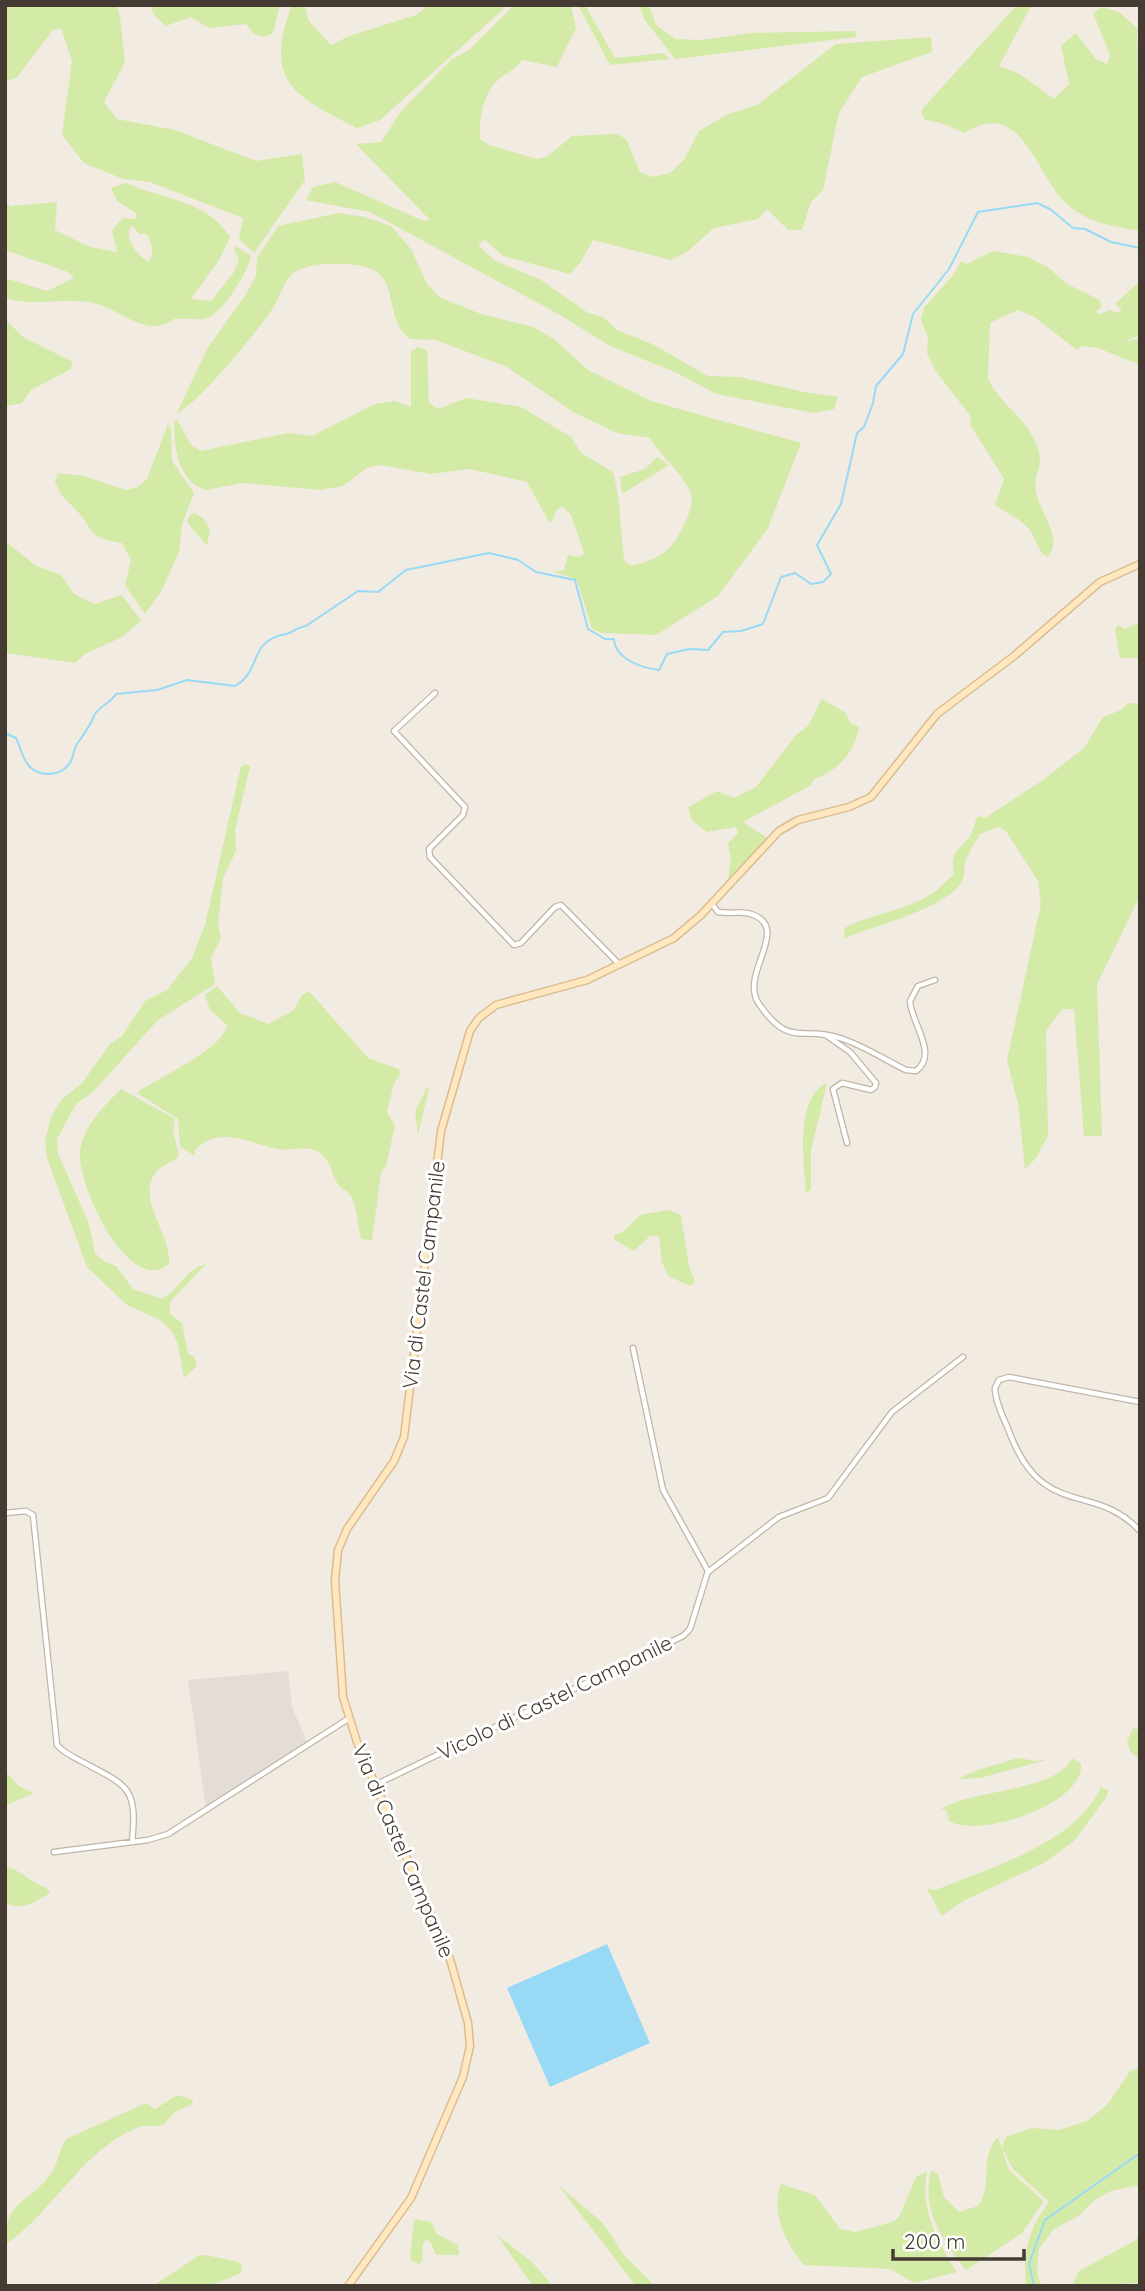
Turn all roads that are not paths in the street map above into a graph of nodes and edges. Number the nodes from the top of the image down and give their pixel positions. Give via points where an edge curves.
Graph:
1 (1140, 564) edge
2 (435, 693) dead end
3 (712, 903) junction
4 (620, 965) junction
5 (935, 979) dead end
6 (823, 1034) junction
7 (847, 1143) dead end
8 (633, 1348) dead end
9 (963, 1357) dead end
10 (1140, 1402) edge
11 (5, 1513) edge
12 (1140, 1531) edge
13 (708, 1572) junction
14 (348, 1719) junction
15 (375, 1785) junction
16 (132, 1842) junction
17 (54, 1852) dead end
18 (348, 2286) edge

1 - 3 street, Via di Castel Campanile via 1100,582 1007,663 937,714 871,797 784,826
2 - 4 street via 394,731 466,807 462,817 429,849 430,857 514,944 520,944 561,905
3 - 4 street, Via di Castel Campanile via 674,938
3 - 6 street via 718,912 749,914 766,925 769,937 752,986 774,1023 790,1033
4 - 14 street, Via di Castel Campanile via 576,984 496,1005 475,1022 464,1047 441,1131 404,1437 393,1463 343,1535 337,1555 337,1619
5 - 6 street via 918,986 912,995 911,1008 926,1054 916,1071
6 - 7 street via 850,1052 876,1083 870,1090 842,1083 834,1089
8 - 13 street via 662,1487
9 - 13 street via 892,1412 828,1498 777,1518
10 - 12 street via 1006,1377 997,1382 995,1391 1018,1454 1034,1477 1057,1493 1115,1512
11 - 16 street via 33,1515 57,1745 118,1781 128,1792 135,1809
13 - 15 street, Vicolo di Castel Campanile via 691,1628 684,1635
14 - 15 street, Via di Castel Campanile
14 - 16 street via 177,1830
15 - 18 street, Via di Castel Campanile via 450,1959 470,2046 464,2074 409,2202
16 - 17 street

